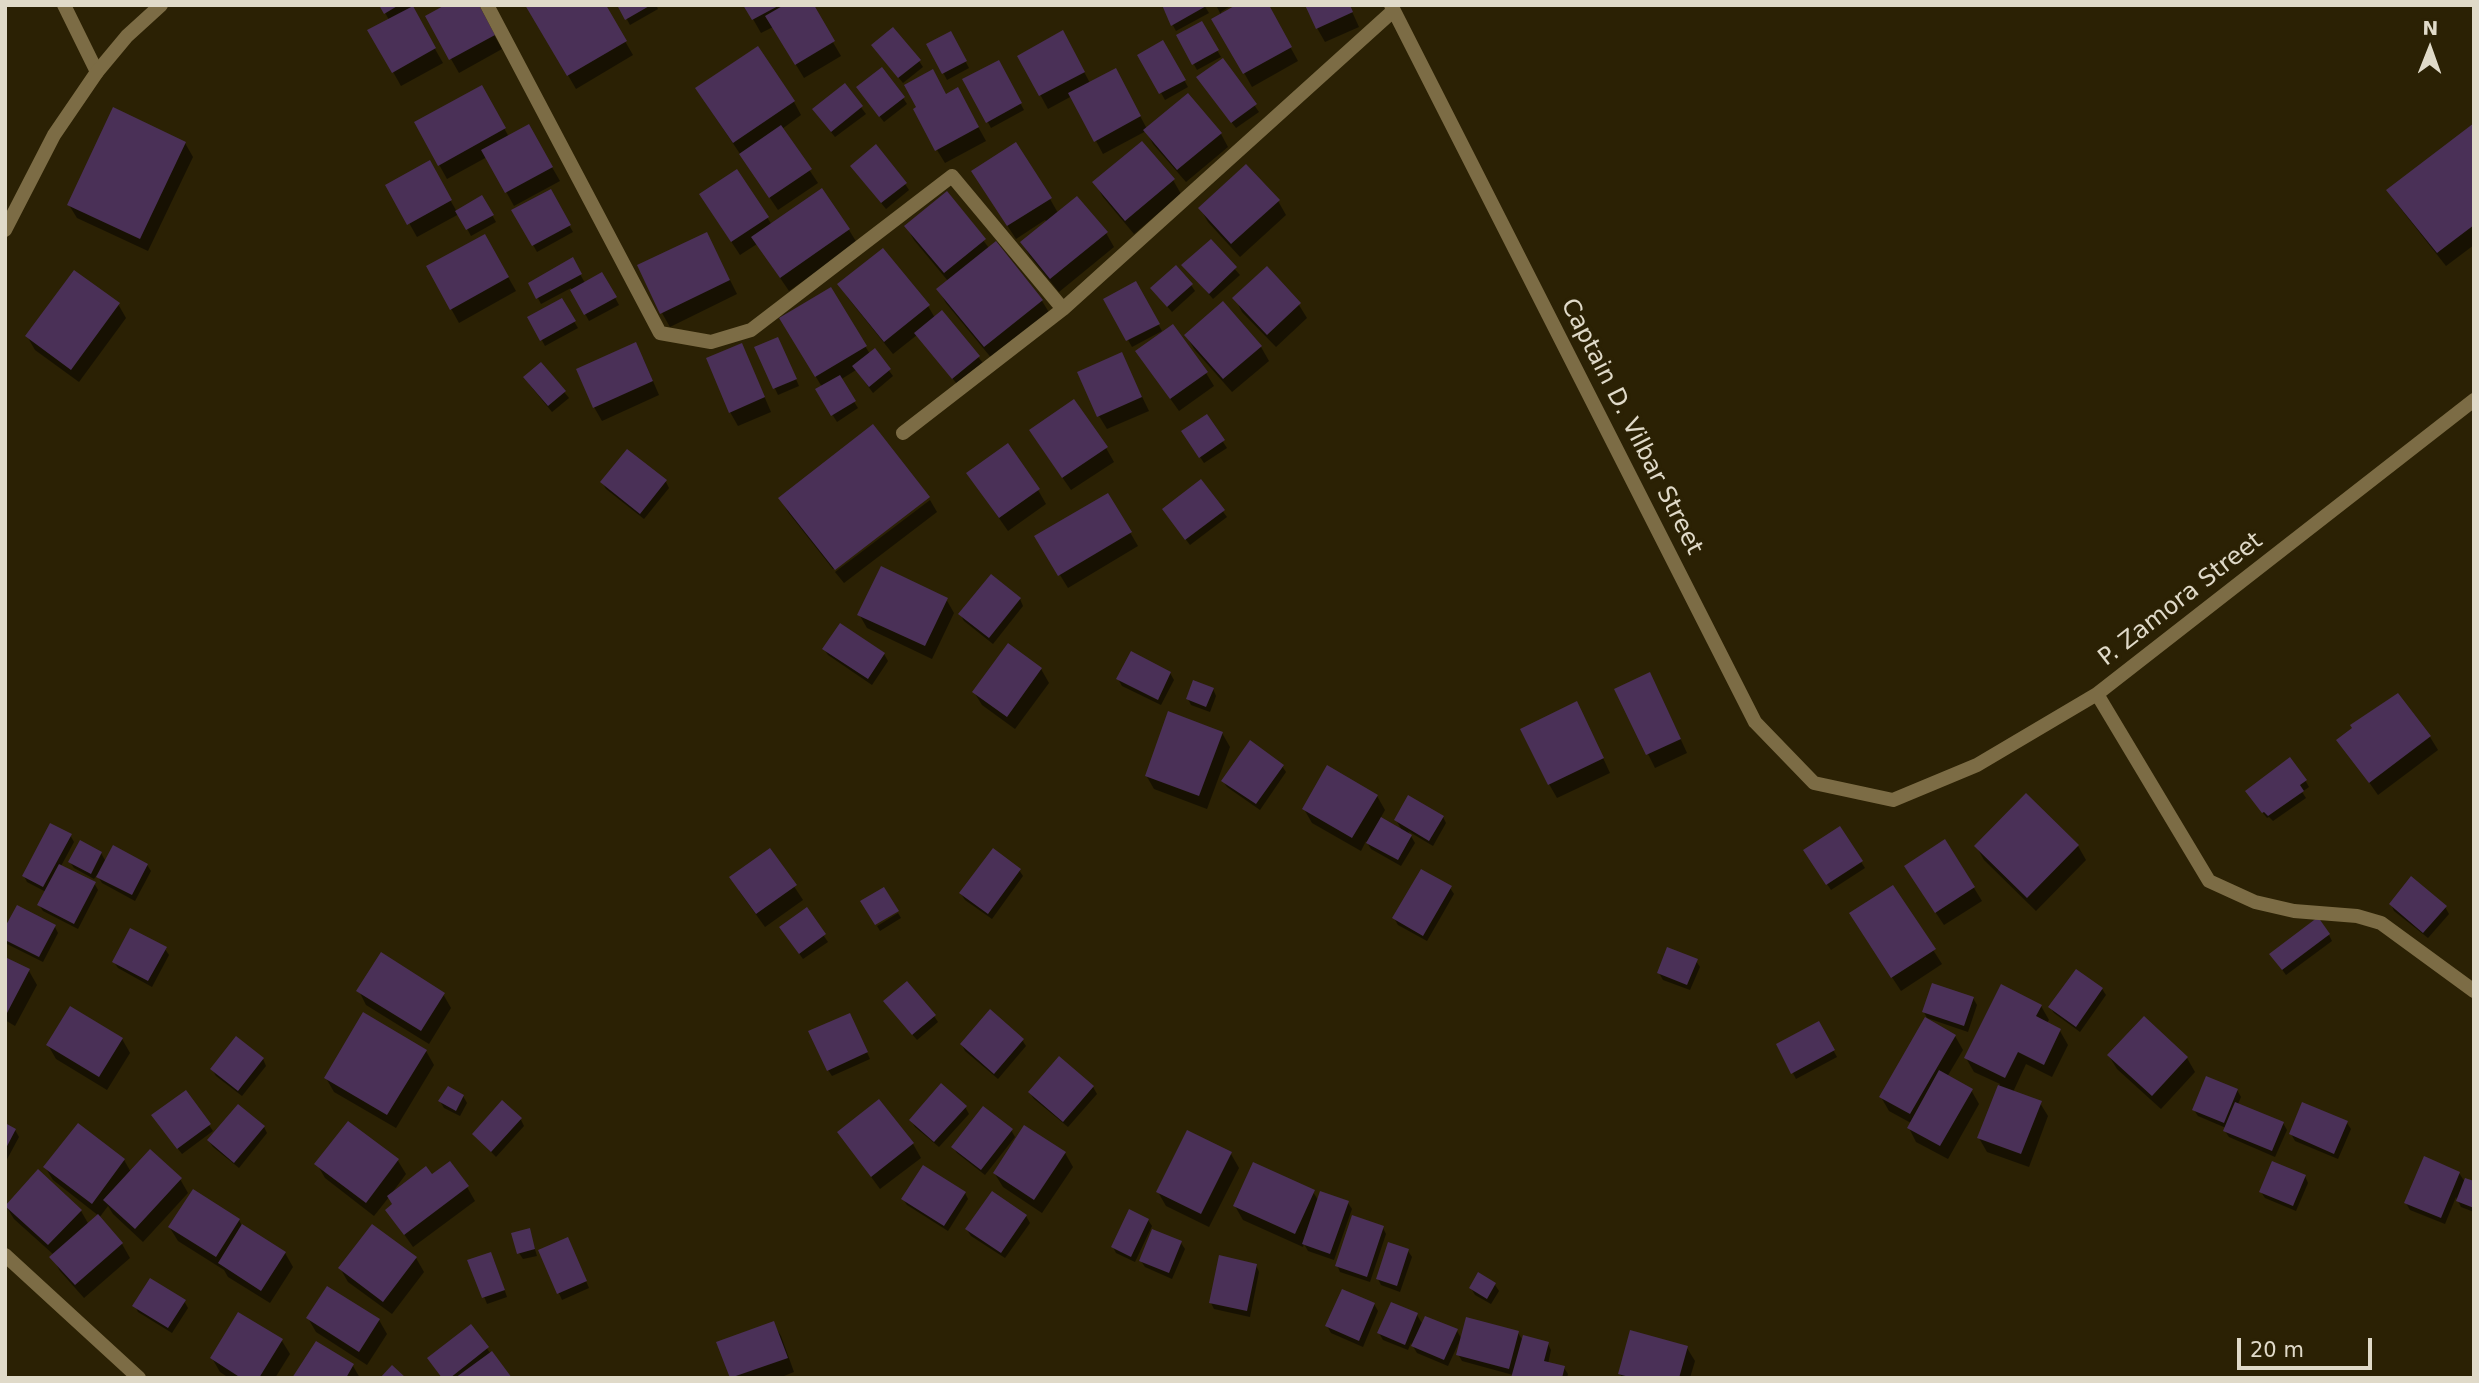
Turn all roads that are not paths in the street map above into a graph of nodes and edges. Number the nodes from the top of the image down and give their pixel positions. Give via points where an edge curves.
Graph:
1 (64, 5) edge
2 (161, 5) edge
3 (487, 5) edge
4 (1392, 8) edge
5 (97, 72) junction
6 (5, 230) edge
7 (1063, 309) junction
8 (2474, 400) edge
9 (903, 433) dead end
10 (2096, 694) junction
11 (1893, 800) joint
12 (2474, 991) edge
13 (5, 1255) edge
14 (139, 1378) edge

1 - 5 street
2 - 5 street
3 - 7 street via 660,333 711,342 751,330 952,176
4 - 7 street
4 - 11 street, Captain D. Vilbar Street via 1755,722 1814,783
5 - 6 street via 54,135
7 - 9 street
8 - 10 street, P. Zamora Street
10 - 11 street, P. Zamora Street via 1977,765
10 - 12 street via 2209,881 2255,902 2381,923
13 - 14 street

